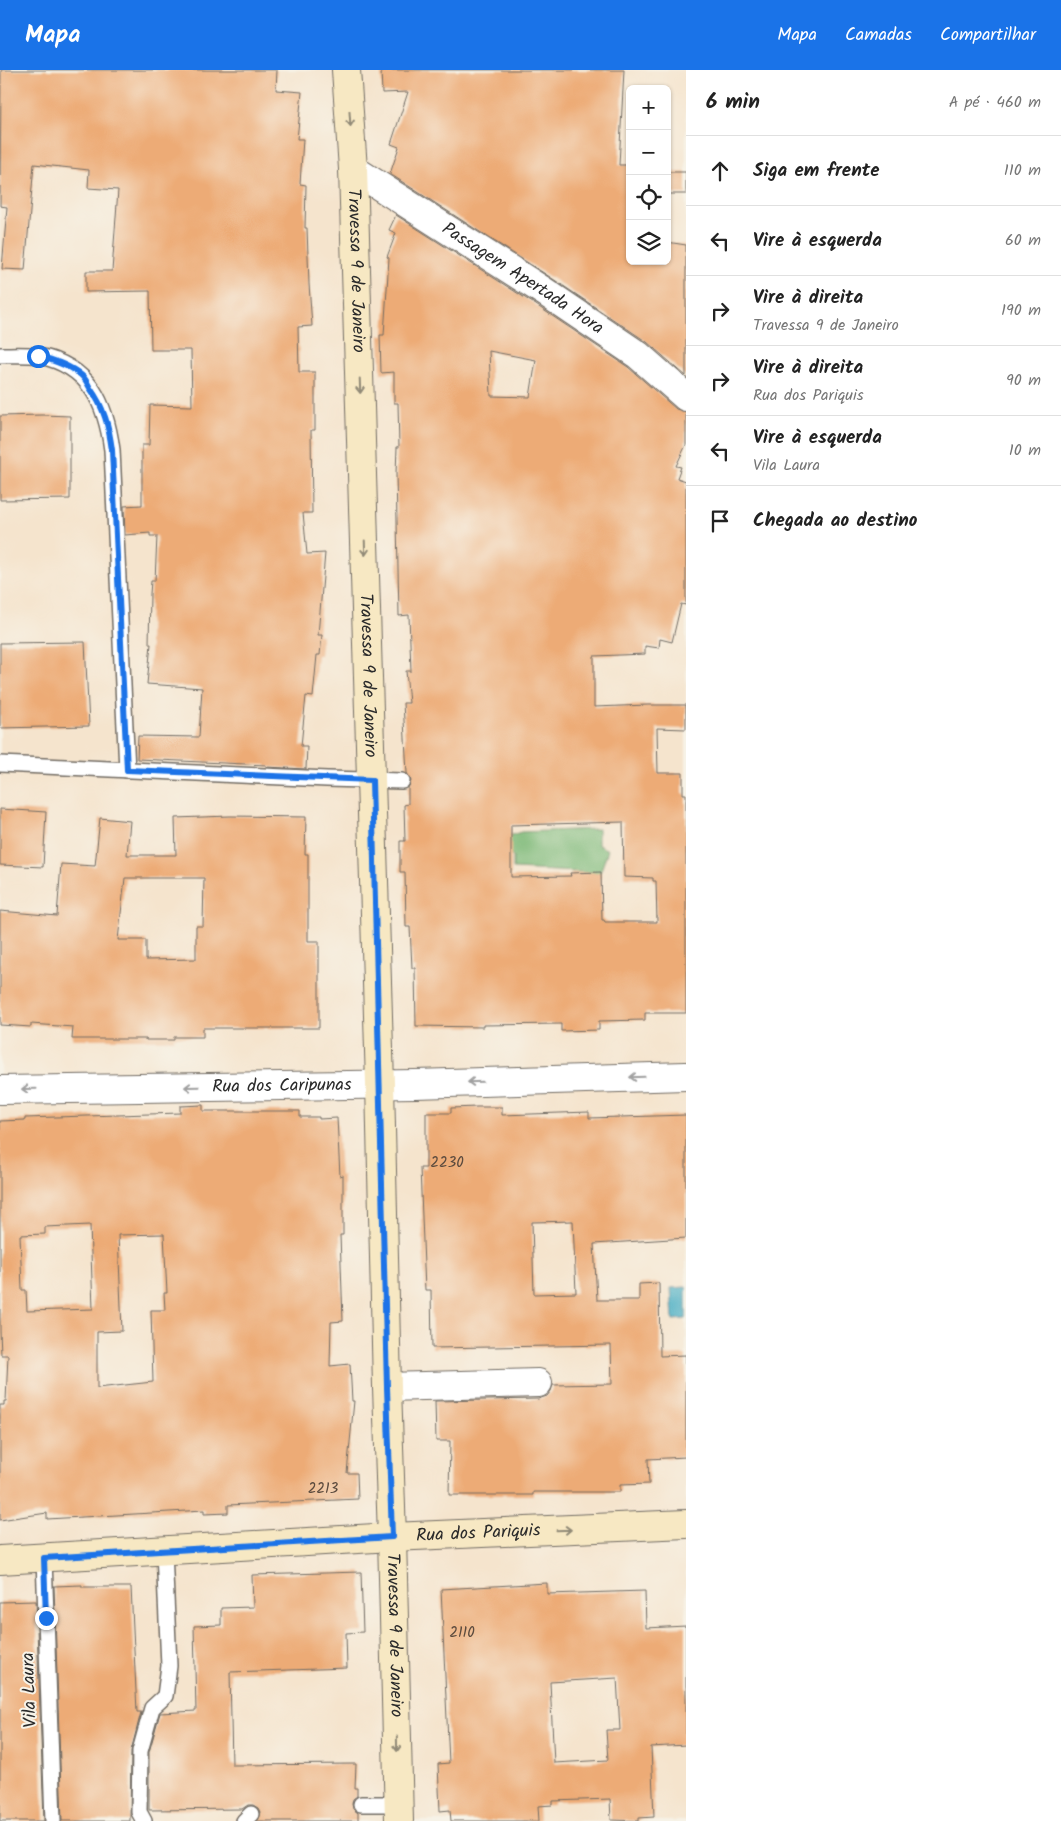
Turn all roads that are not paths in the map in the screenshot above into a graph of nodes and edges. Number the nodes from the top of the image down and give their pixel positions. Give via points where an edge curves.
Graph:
1 (346, 70) edge
2 (353, 169) junction
3 (0, 355) edge
4 (686, 397) edge
5 (0, 764) edge
6 (127, 770) junction
7 (372, 780) junction
8 (402, 780) dead end
9 (686, 1076) edge
10 (380, 1084) junction
11 (0, 1090) edge
12 (538, 1383) dead end
13 (387, 1387) junction
14 (686, 1524) edge
15 (392, 1537) junction
16 (164, 1551) junction
17 (44, 1558) junction
18 (0, 1560) edge
19 (360, 1804) dead end
20 (399, 1813) edge
21 (53, 1821) edge
22 (144, 1821) edge

1 -> 2 main road, Travessa 9 de Janeiro
2 - 4 street, Passagem Apertada Hora via 630,350
2 -> 7 main road, Travessa 9 de Janeiro
3 - 6 lane via 38,356 57,361 82,375 106,414 112,450
5 - 6 lane
6 - 7 lane
7 - 8 lane
7 - 10 main road, Travessa 9 de Janeiro
9 -> 10 street, Rua dos Caripunas
10 -> 11 street, Rua dos Caripunas
10 - 13 main road, Travessa 9 de Janeiro
12 - 13 street
13 - 15 main road, Travessa 9 de Janeiro
15 -> 14 main road, Rua dos Pariquis
15 - 16 main road, Rua dos Pariquis
15 -> 20 main road, Travessa 9 de Janeiro
16 - 17 main road, Rua dos Pariquis
16 - 22 lane via 169,1666 165,1696 152,1708 140,1751 139,1812
17 - 18 main road, Rua dos Pariquis
17 - 21 lane, Vila Laura
19 - 20 lane

